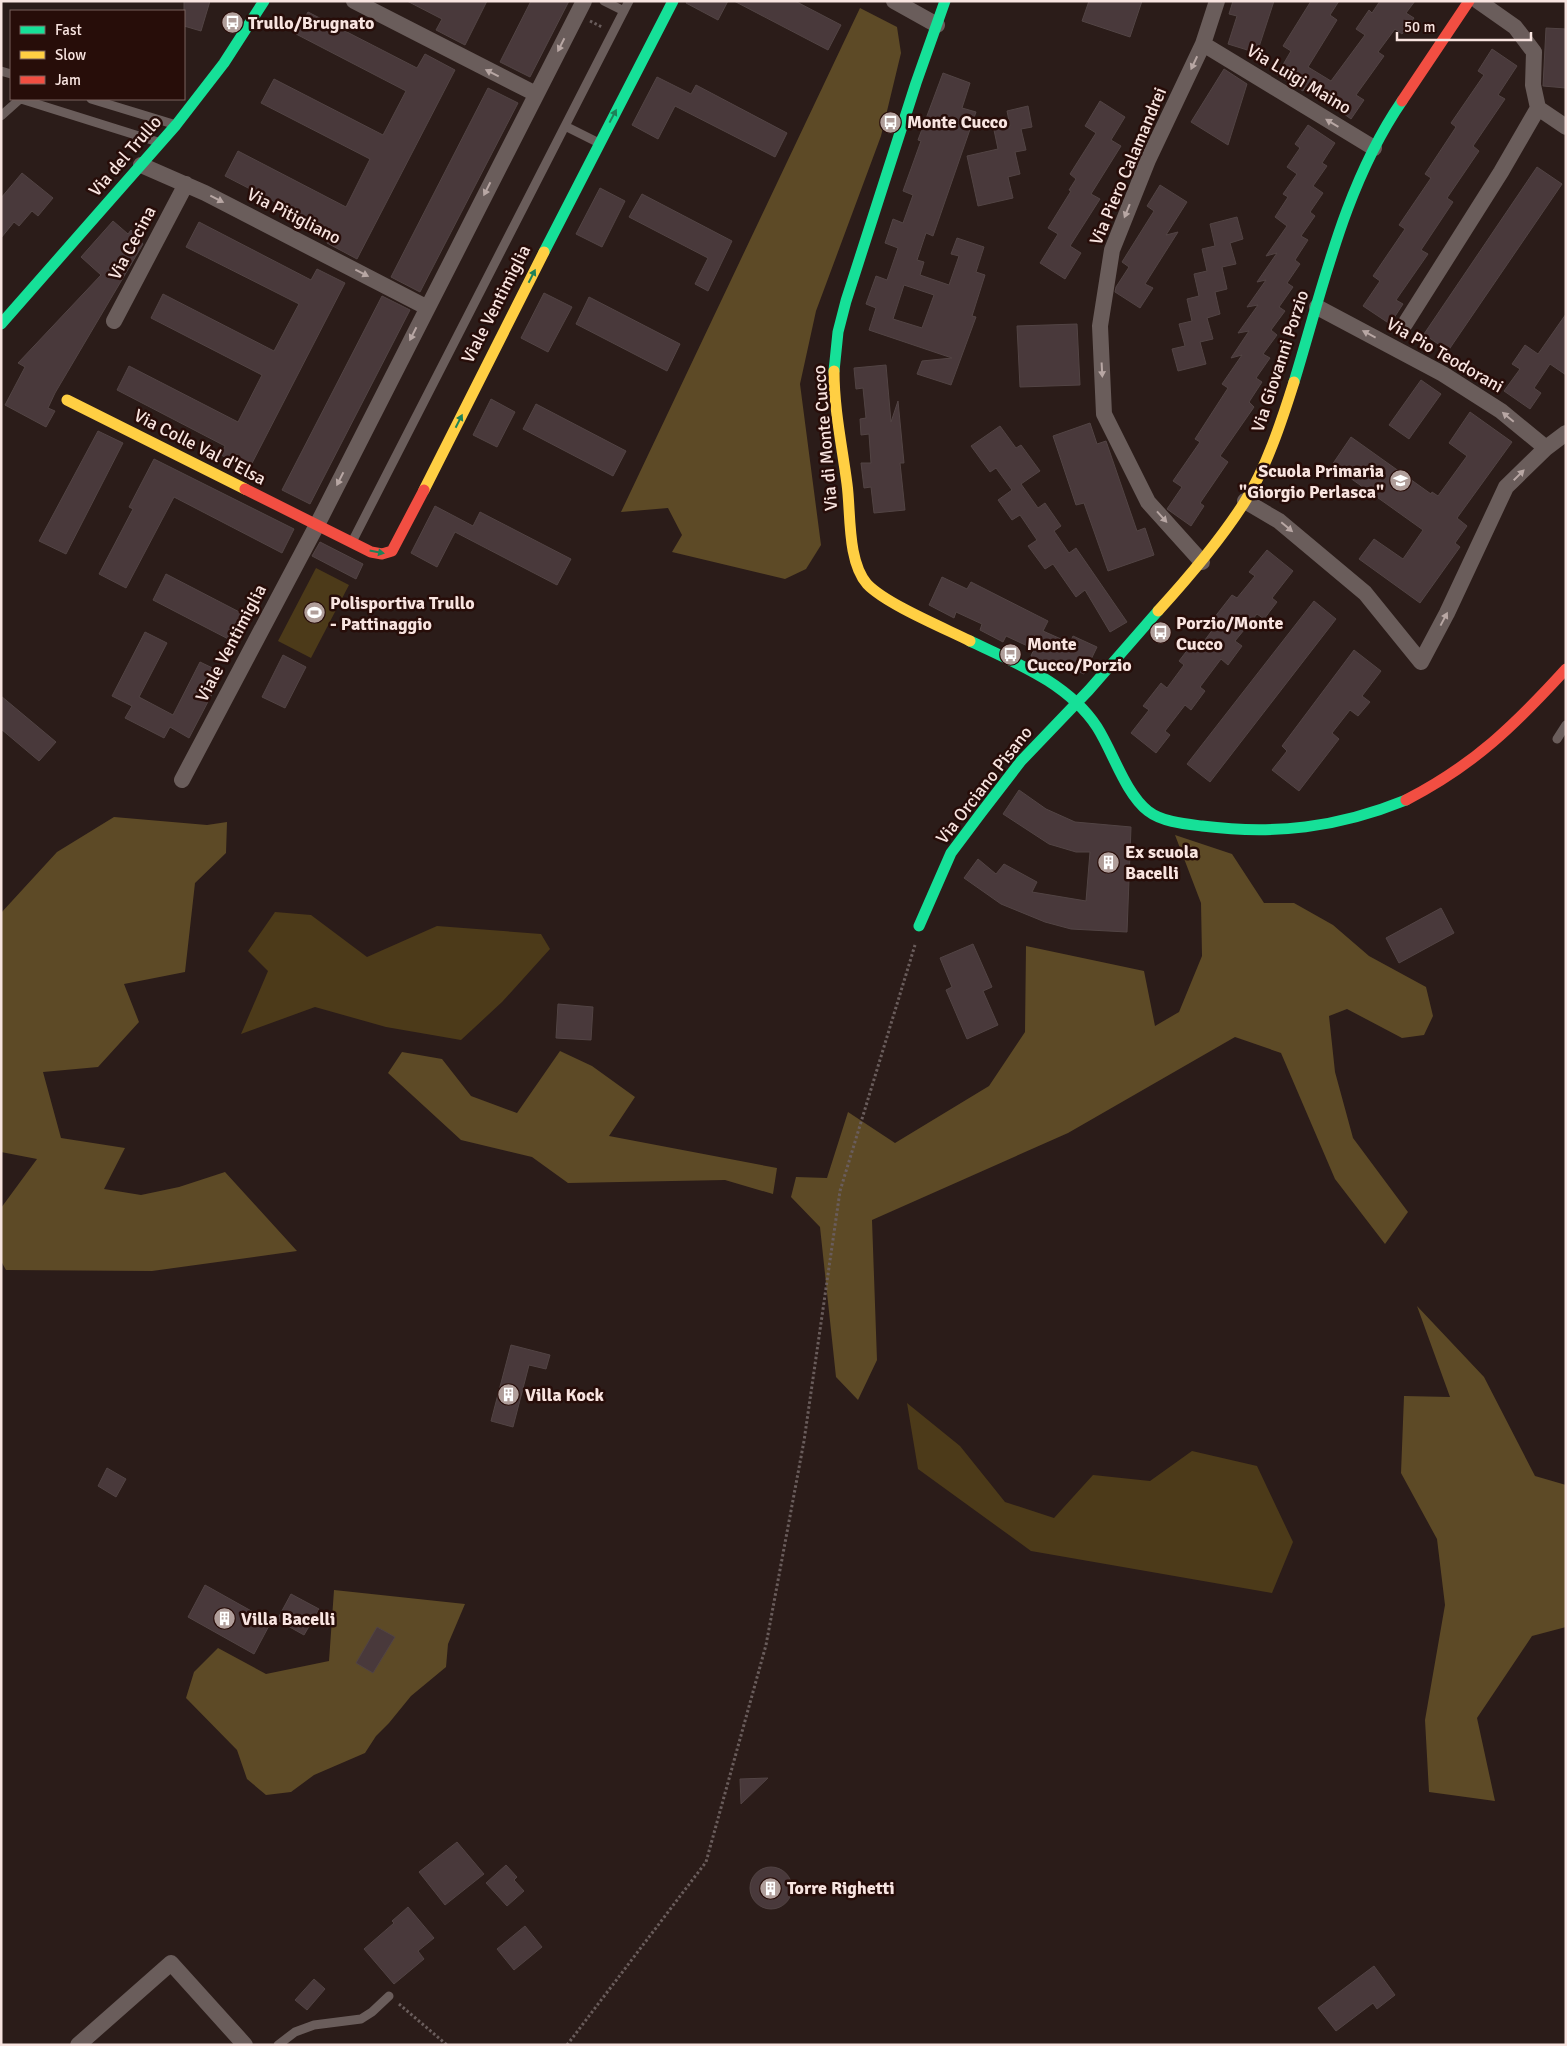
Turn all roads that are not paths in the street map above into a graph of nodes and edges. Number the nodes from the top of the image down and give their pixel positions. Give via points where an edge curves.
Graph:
1 (264, 1) edge
2 (354, 1) edge
3 (584, 1) edge
4 (604, 1) edge
5 (629, 1) edge
6 (674, 1) edge
7 (894, 1) edge
8 (945, 1) edge
9 (1217, 1) edge
10 (1469, 1) edge
11 (1478, 1) edge
12 (624, 10) junction
13 (937, 25) junction
14 (1203, 44) junction
15 (536, 94) junction
16 (20, 100) edge
17 (24, 100) edge
18 (94, 100) edge
19 (1538, 108) junction
20 (1, 116) edge
21 (176, 125) junction
22 (565, 126) junction
23 (1566, 128) edge
24 (161, 142) junction
25 (599, 143) junction
26 (1374, 148) junction
27 (141, 165) junction
28 (186, 184) junction
29 (426, 307) junction
30 (1317, 307) junction
31 (114, 321) dead end
32 (1, 324) edge
33 (1405, 324) dead end
34 (67, 400) dead end
35 (1566, 433) edge
36 (1546, 448) junction
37 (1245, 501) junction
38 (317, 525) junction
39 (352, 543) junction
40 (1202, 562) junction
41 (1566, 669) edge
42 (1078, 702) junction
43 (1566, 725) edge
44 (1557, 739) dead end
45 (182, 780) dead end
46 (921, 921) road end
47 (389, 1996) road end
48 (78, 2045) edge
49 (245, 2045) edge
50 (278, 2045) edge

1 - 21 street, Via del Trullo via 224,62
15 -> 2 street
3 -> 15 street, Viale Ventimiglia
4 - 12 lane
5 - 12 lane
25 -> 6 street, Viale Ventimiglia
7 - 13 street
8 - 13 street, Via di Monte Cucco
9 - 14 street, Via Piero Calamandrei
10 - 26 street, Via Giovanni Porzio via 1396,109
11 - 19 street via 1515,27 1534,52 1533,85
12 - 22 lane
13 - 42 street, Via di Monte Cucco via 920,68 836,346 835,396 855,556 864,579 876,590 902,607 1038,675
26 -> 14 street, Via Luigi Maino
14 -> 40 street, Via Piero Calamandrei via 1148,160 1112,250 1100,326 1104,414 1148,502
15 -> 29 street, Viale Ventimiglia
16 - 20 lane
17 - 24 lane
18 - 21 lane
19 - 23 street
19 - 33 street
21 - 24 street, Via del Trullo
22 - 25 lane
22 - 39 lane
24 - 27 street, Via del Trullo
39 -> 25 street, Viale Ventimiglia via 376,554 386,554 394,549
26 - 30 street, Via Giovanni Porzio via 1345,214
27 - 28 street, Via Pitigliano
27 - 32 street, Via del Trullo
28 -> 29 street, Via Pitigliano
28 - 31 street, Via Cecina
29 -> 38 street, Viale Ventimiglia
36 -> 30 street, Via Pio Teodorani via 1501,411 1443,374
30 - 37 street, Via Giovanni Porzio via 1286,408
34 - 38 street, Via Colle Val d'Elsa
35 - 36 street
37 -> 36 street via 1279,520 1365,593 1422,662 1506,488
37 - 40 street, Via Giovanni Porzio
38 - 39 street, Viale Ventimiglia
38 - 45 street, Viale Ventimiglia
40 - 42 street, Via Giovanni Porzio
41 - 42 street, Via di Monte Cucco via 1487,748 1443,780 1378,811 1321,825 1277,831 1225,829 1152,814 1138,800 1096,725
42 - 46 street, Via Orciano Pisano via 1021,761 956,846 940,873
43 - 44 lane
47 - 50 lane via 361,2019 314,2025 295,2032
48 - 49 street via 171,1963

